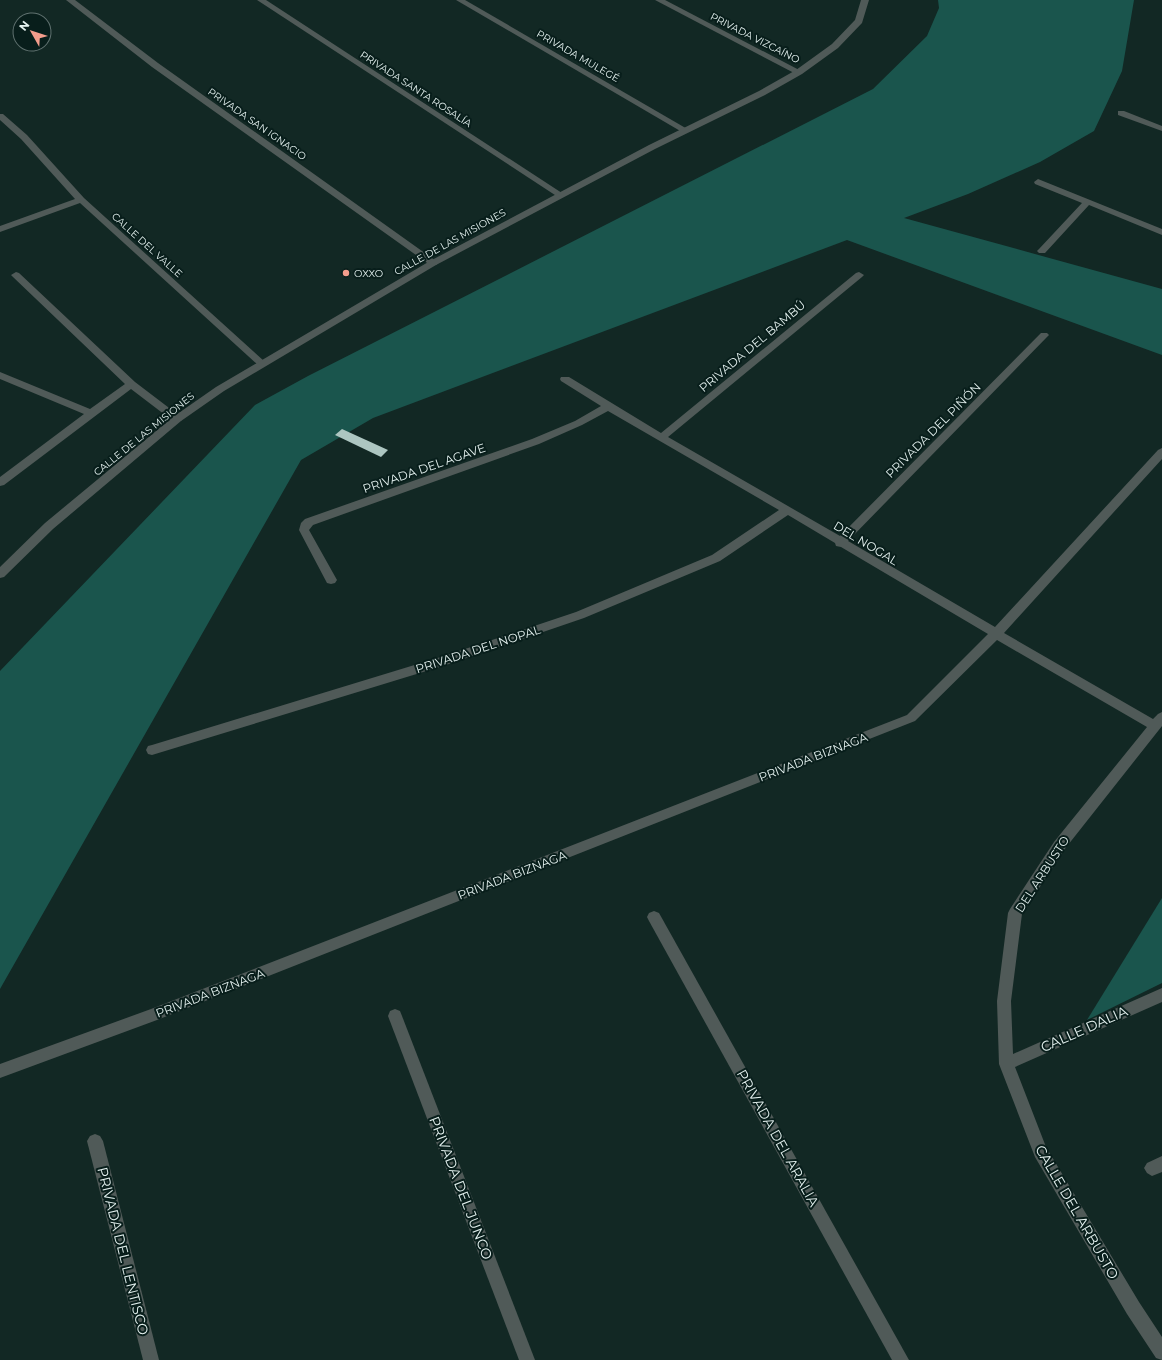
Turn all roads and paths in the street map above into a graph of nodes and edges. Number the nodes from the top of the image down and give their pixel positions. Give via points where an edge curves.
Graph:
1 (70, 0) edge
2 (260, 0) edge
3 (460, 0) edge
4 (659, 0) edge
5 (865, 0) edge
6 (799, 72) junction
7 (1121, 113) dead end
8 (0, 116) edge
9 (1162, 128) edge
10 (685, 130) junction
11 (1038, 182) dead end
12 (561, 195) junction
13 (80, 200) junction
14 (1087, 202) junction
15 (0, 229) edge
16 (1162, 232) edge
17 (1042, 250) dead end
18 (433, 263) junction
19 (16, 275) dead end
20 (858, 275) dead end
21 (1044, 335) dead end
22 (262, 363) junction
23 (0, 376) edge
24 (565, 380) dead end
25 (131, 384) junction
26 (607, 407) junction
27 (90, 413) junction
28 (177, 419) junction
29 (661, 438) junction
30 (1162, 452) edge
31 (0, 482) edge
32 (787, 510) junction
33 (840, 543) junction
34 (0, 574) edge
35 (331, 580) dead end
36 (996, 634) junction
37 (1158, 722) edge
38 (152, 750) dead end
39 (654, 916) dead end
40 (1162, 995) edge
41 (395, 1016) dead end
42 (1006, 1064) junction
43 (0, 1071) edge
44 (95, 1141) dead end
45 (1162, 1352) edge
46 (151, 1360) edge
47 (528, 1360) edge
48 (901, 1360) edge

1 - 18 street, PRIVADA SAN IGNACIO via 155,65
2 - 12 street, PRIVADA SANTA ROSALÍA
3 - 10 street, PRIVADA MULEGÉ
4 - 6 street, PRIVADA VIZCAÍNO
5 - 6 street, CALLE DE LAS MISIONES via 858,21 835,46
6 - 10 street, CALLE DE LAS MISIONES
7 - 9 street
8 - 13 street, CALLE DEL VALLE via 24,137
10 - 12 street, CALLE DE LAS MISIONES
11 - 14 street
12 - 18 street, CALLE DE LAS MISIONES
13 - 15 street
13 - 22 street, CALLE DEL VALLE
14 - 16 street
14 - 17 street
18 - 22 street, CALLE DE LAS MISIONES
19 - 25 street
20 - 29 street, PRIVADA DEL BAMBÚ
21 - 33 street, PRIVADA DEL PIÑÓN
22 - 28 street, CALLE DE LAS MISIONES
23 - 27 street
24 - 26 street, DEL NOGAL
25 - 27 street
25 - 28 street
26 - 29 street, DEL NOGAL
26 - 35 street, PRIVADA DEL AGAVE via 567,430 309,522 304,530
27 - 31 street
28 - 34 street, CALLE DE LAS MISIONES via 49,526
29 - 32 street, DEL NOGAL
30 - 36 street, PRIVADA BIZNAGA
32 - 33 street, DEL NOGAL
32 - 38 street, PRIVADA DEL NOPAL via 716,558 580,615 446,660
33 - 36 street, DEL NOGAL
36 - 37 street, DEL NOGAL
36 - 43 street, PRIVADA BIZNAGA via 911,718 893,726 152,1015
37 - 42 street, DEL ARBUSTO via 1059,846 1015,913 1004,1001
39 - 48 street, PRIVADA DEL ARALIA
40 - 42 street, CALLE DALIA
41 - 47 street, PRIVADA DEL JUNCO
42 - 45 street, CALLE DEL ARBUSTO via 1040,1152
44 - 46 street, PRIVADA DEL LENTISCO

